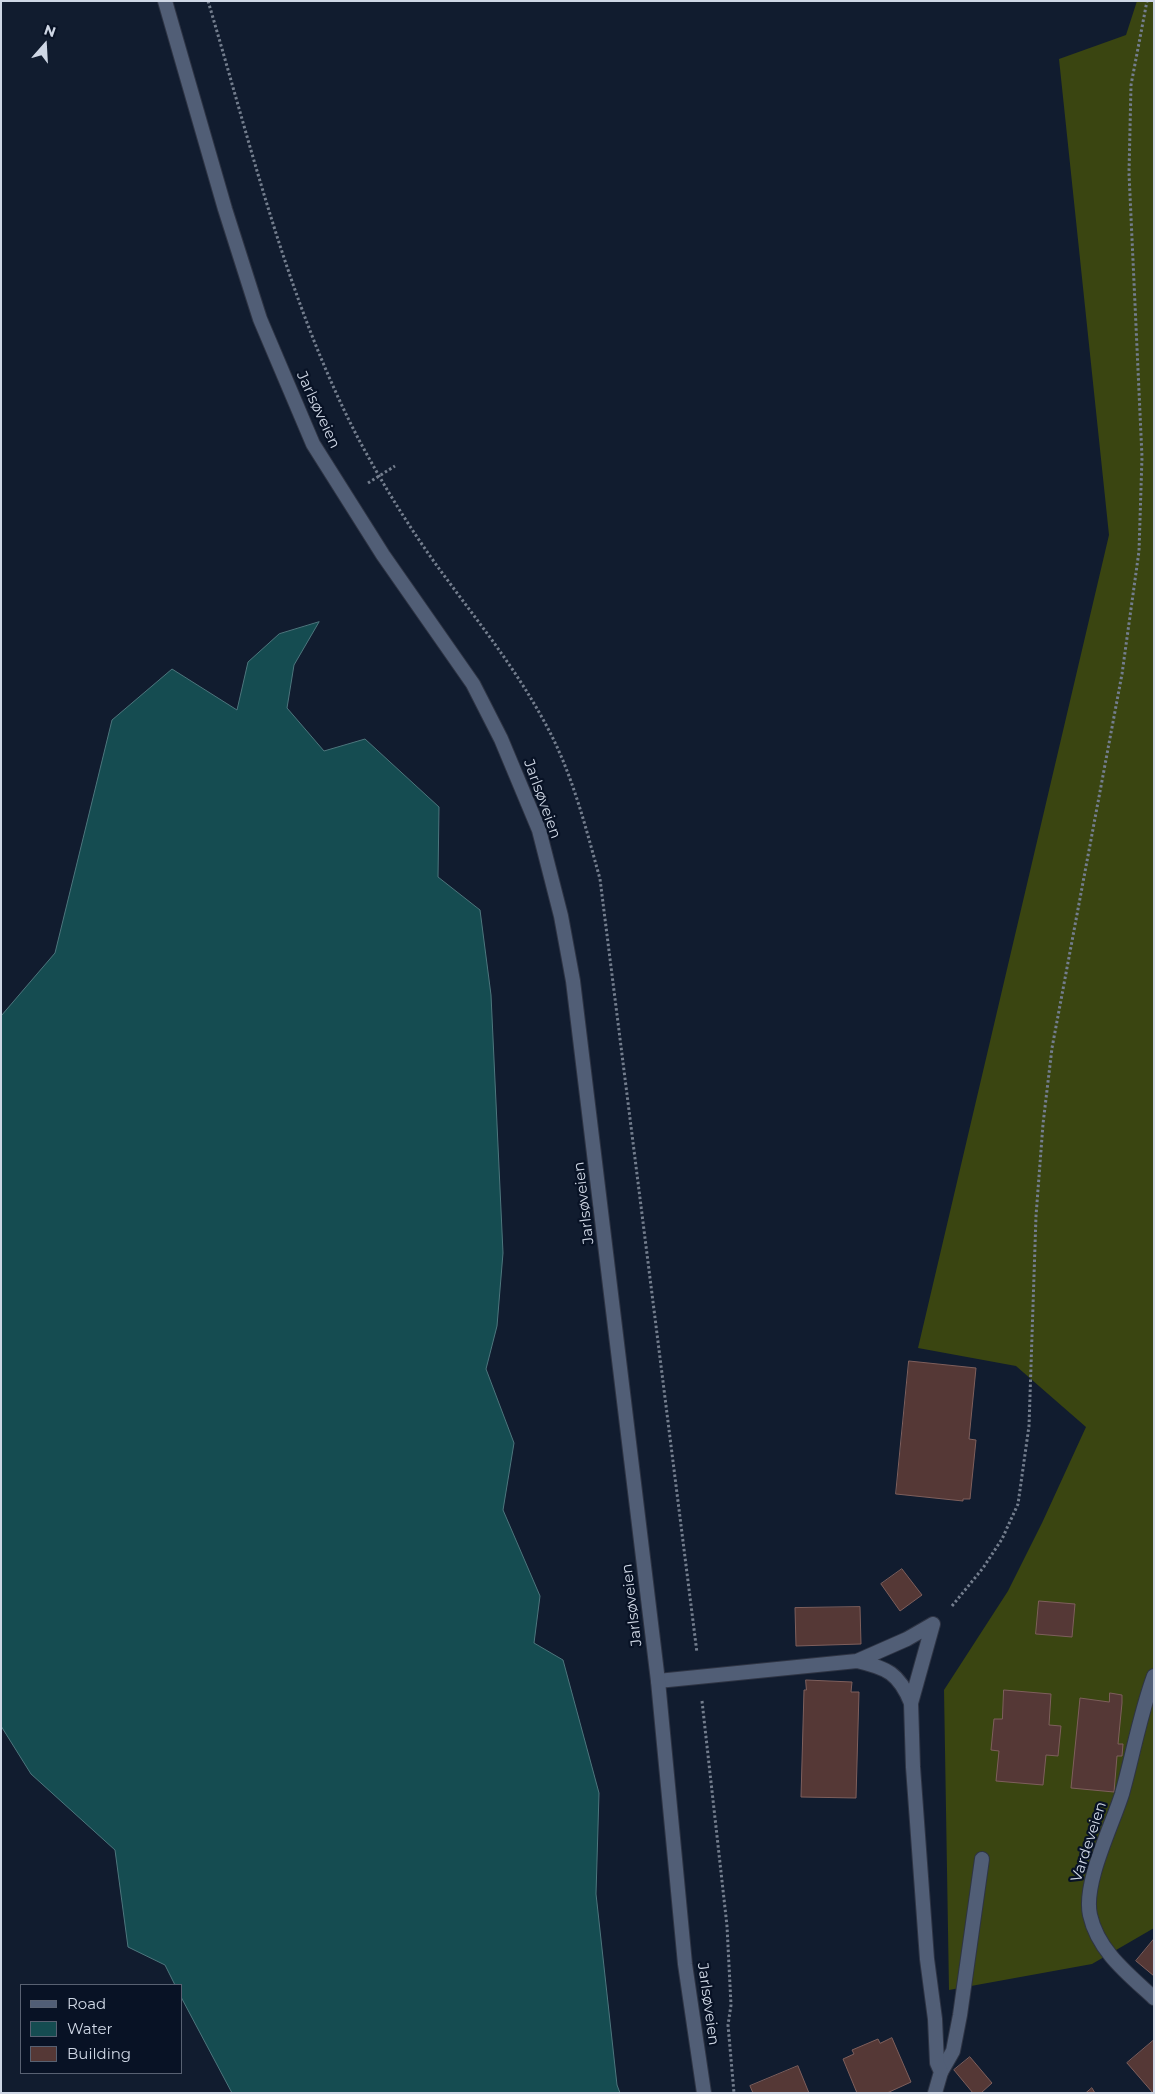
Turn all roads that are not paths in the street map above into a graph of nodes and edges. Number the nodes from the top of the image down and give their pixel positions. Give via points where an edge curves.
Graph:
1 (165, 1) edge
2 (857, 1660) junction
3 (1154, 1676) edge
4 (658, 1681) junction
5 (911, 1703) junction
6 (982, 1859) dead end
7 (1154, 1998) edge
8 (941, 2072) junction
9 (704, 2093) edge
10 (935, 2093) edge

1 - 4 street, Jarlsøveien via 260,319 313,444 383,555 473,684 530,802 539,830 573,981
2 - 4 street
2 - 5 street via 891,1672 904,1686
2 - 5 street via 908,1639 933,1624
3 - 7 street, Vardeveien via 1122,1794 1089,1896 1090,1914 1097,1936 1111,1958
4 - 9 street, Jarlsøveien via 685,1964
5 - 8 street via 927,1959 937,2063
6 - 8 street via 960,2015 952,2052
8 - 10 street

